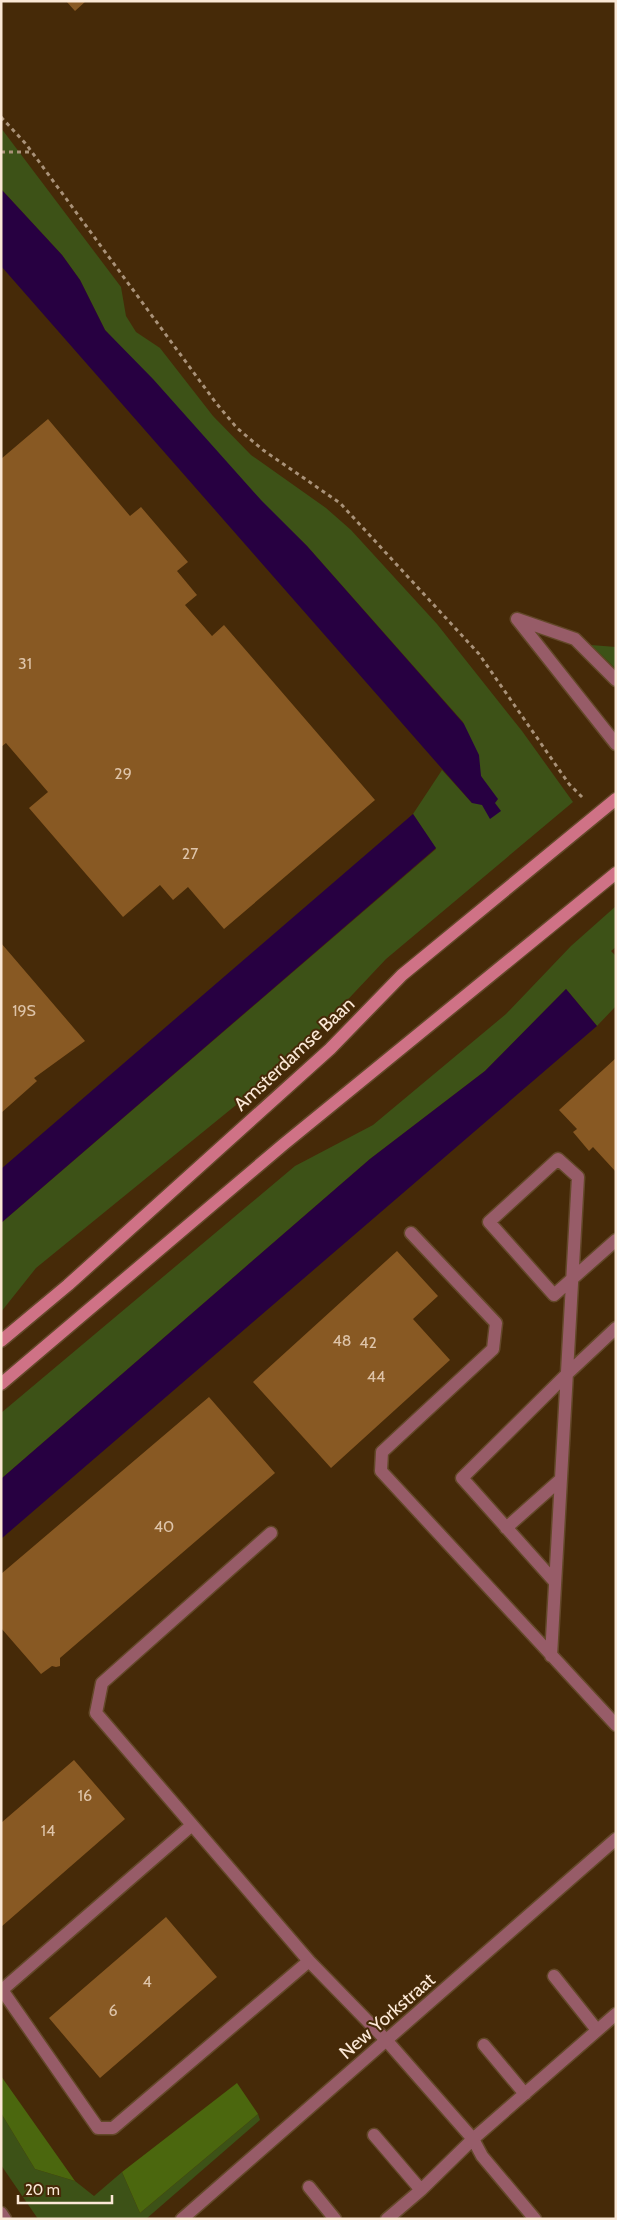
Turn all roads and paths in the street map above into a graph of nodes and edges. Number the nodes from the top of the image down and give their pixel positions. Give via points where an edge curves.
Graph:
1 (1, 117) edge
2 (1, 152) edge
3 (32, 152) junction
4 (616, 680) edge
5 (616, 744) edge
6 (616, 799) edge
7 (599, 814) junction
8 (616, 873) edge
9 (412, 1233) dead end
10 (616, 1240) edge
11 (572, 1278) junction
12 (616, 1328) edge
13 (1, 1341) edge
14 (567, 1374) junction
15 (1, 1384) edge
16 (560, 1480) junction
17 (506, 1528) junction
18 (271, 1533) dead end
19 (555, 1582) junction
20 (551, 1656) junction
21 (616, 1725) edge
22 (192, 1825) junction
23 (616, 1839) edge
24 (309, 1961) junction
25 (554, 1976) dead end
26 (616, 2014) edge
27 (597, 2030) junction
28 (387, 2042) junction
29 (484, 2044) dead end
30 (525, 2094) junction
31 (374, 2135) dead end
32 (473, 2139) junction
33 (309, 2187) dead end
34 (421, 2190) junction
35 (1, 2213) edge
36 (5, 2219) edge
37 (182, 2219) edge
38 (335, 2219) edge
39 (387, 2219) edge
40 (535, 2219) edge

1 - 3 path
2 - 3 path
3 - 7 path via 237,428 340,503 479,654 569,784
4 - 5 street via 576,639 518,619
6 - 7 main road, Amsterdamse Baan
7 - 13 main road, Amsterdamse Baan via 402,975 330,1049 75,1279
8 - 15 main road via 292,1138
9 - 20 street via 496,1323 493,1350 382,1452 381,1471
10 - 11 street
11 - 11 street via 578,1177 558,1159 489,1222 554,1295
11 - 14 street
12 - 14 street
14 - 16 street
14 - 17 street via 462,1478
16 - 17 street
16 - 19 street
17 - 19 street
18 - 22 street via 102,1683 96,1713
19 - 20 street
20 - 21 street
22 - 24 street
22 - 24 street via 2,1990 98,2128 113,2128
23 - 28 street, New Yorkstraat
24 - 28 street
25 - 27 street
26 - 27 street
27 - 30 street
28 - 32 street
28 - 37 street, New Yorkstraat
29 - 30 street
30 - 32 street
31 - 34 street
32 - 34 street
32 - 40 street via 482,2156
33 - 38 street
34 - 39 street
35 - 36 street

